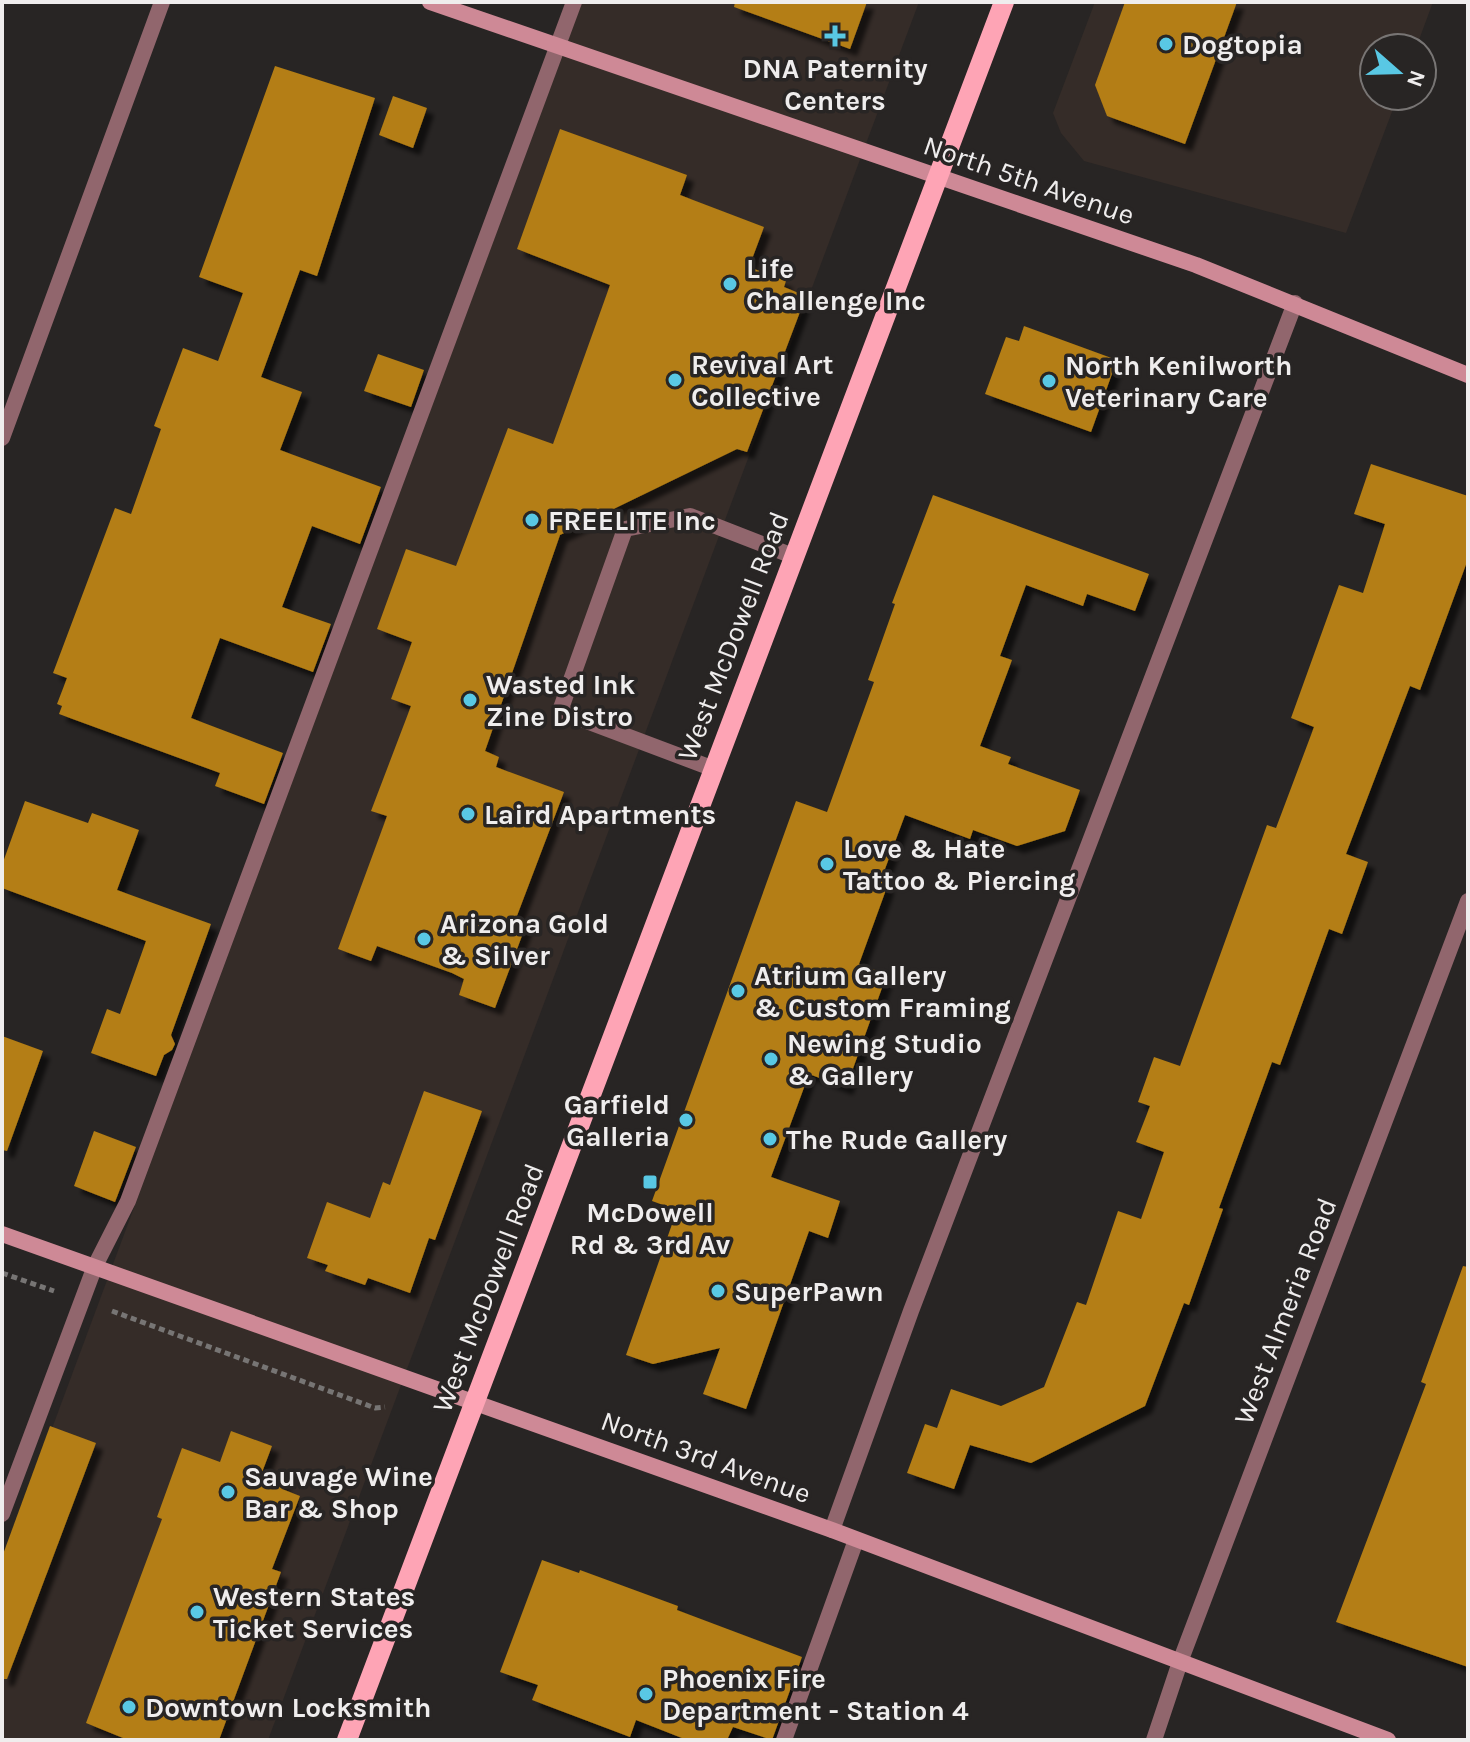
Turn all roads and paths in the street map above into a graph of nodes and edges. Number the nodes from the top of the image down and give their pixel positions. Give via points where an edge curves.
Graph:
1 (162, 2) edge
2 (430, 2) edge
3 (574, 2) edge
4 (1004, 2) edge
5 (557, 47) junction
6 (937, 176) junction
7 (1295, 303) junction
8 (1468, 375) edge
9 (2, 438) edge
10 (793, 556) junction
11 (714, 769) junction
12 (1468, 901) edge
13 (2, 1234) edge
14 (95, 1266) junction
15 (475, 1402) junction
16 (2, 1514) edge
17 (832, 1530) junction
18 (856, 1540) junction
19 (1180, 1662) junction
20 (347, 1740) edge
21 (784, 1740) edge
22 (1154, 1740) edge
23 (1388, 1740) edge

1 - 9 street
2 - 5 street, North 5th Avenue
3 - 5 street
4 - 6 main road, West McDowell Road
5 - 6 street, North 5th Avenue
5 - 14 street via 128,1201
6 - 7 street, North 5th Avenue
6 - 10 main road, West McDowell Road
7 - 8 street, North 5th Avenue
7 - 17 street
10 - 11 main road, West McDowell Road
10 - 11 street via 690,516 625,529 560,711
11 - 15 main road, West McDowell Road
12 - 19 street, West Almeria Road
13 - 14 street, North 3rd Avenue
14 - 15 street, North 3rd Avenue
14 - 16 street
15 - 17 street, North 3rd Avenue
15 - 20 main road, West McDowell Road
17 - 18 street, North 3rd Avenue
18 - 19 street, North 3rd Avenue
18 - 21 street
19 - 22 street, West Almeria Road
19 - 23 street, North 3rd Avenue

